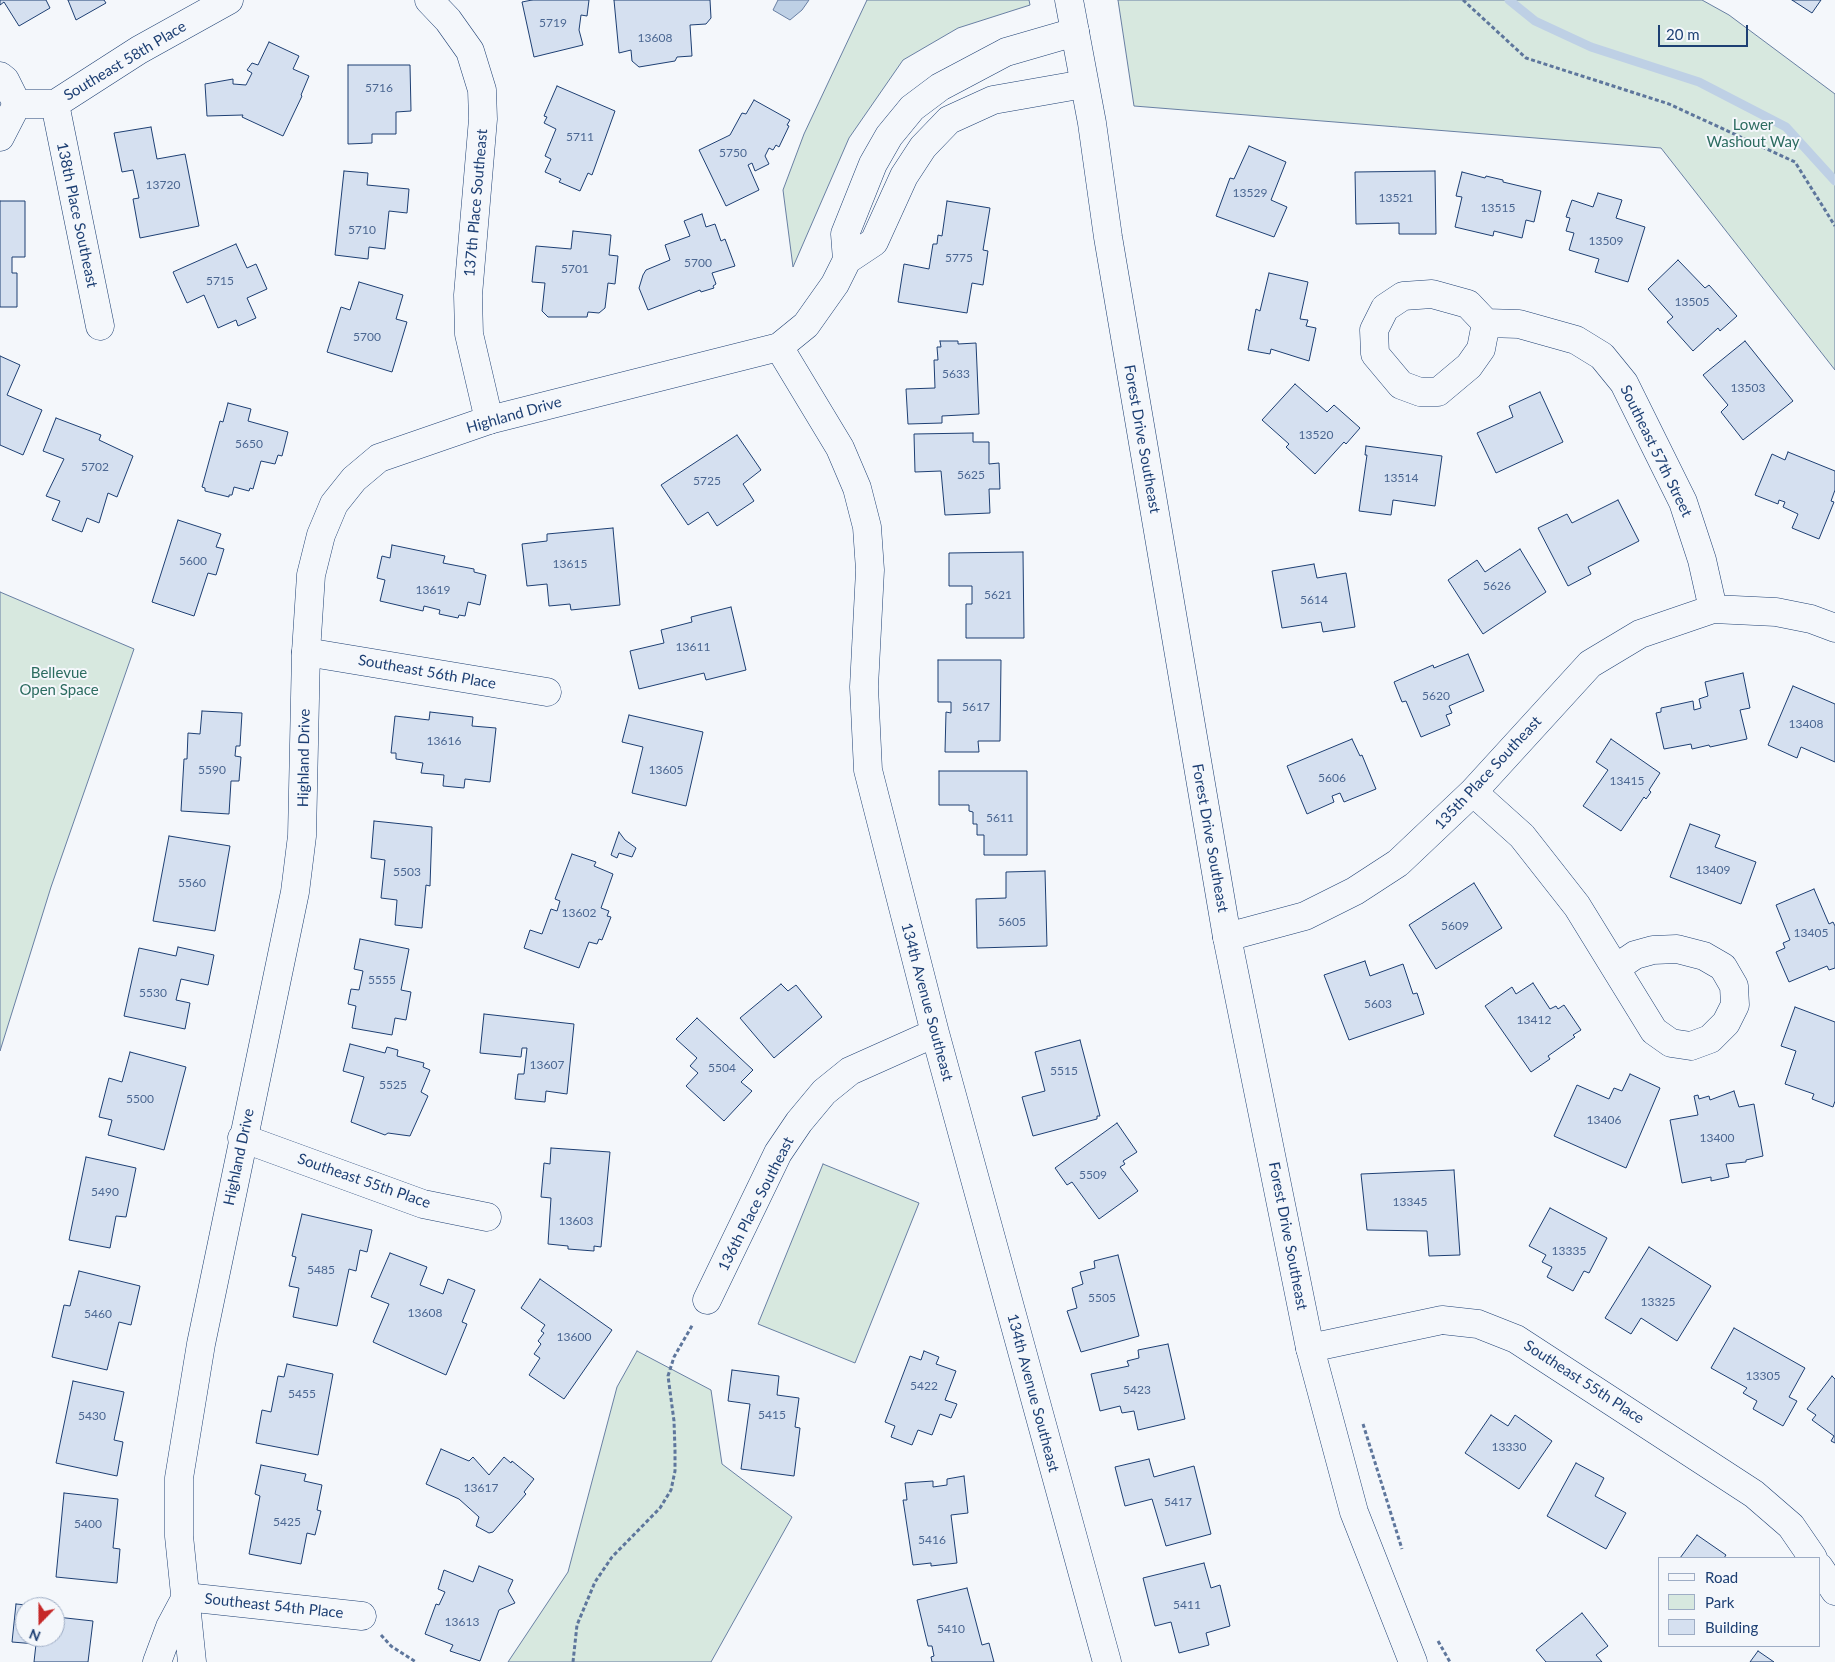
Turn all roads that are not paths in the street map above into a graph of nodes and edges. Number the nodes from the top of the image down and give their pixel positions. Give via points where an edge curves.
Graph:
1 (229, 0) edge
2 (429, 0) edge
3 (1069, 0) edge
4 (1075, 32) junction
5 (0, 76) edge
6 (1084, 84) junction
7 (17, 104) junction
8 (55, 104) junction
9 (0, 137) edge
10 (847, 260) junction
11 (1486, 323) dead end
12 (100, 326) dead end
13 (779, 347) junction
14 (489, 420) junction
15 (1714, 609) junction
16 (1835, 628) edge
17 (306, 652) junction
18 (547, 692) dead end
19 (1474, 792) junction
20 (1227, 936) junction
21 (1616, 968) dead end
22 (935, 1033) junction
23 (242, 1138) junction
24 (487, 1217) dead end
25 (706, 1300) road end
26 (1310, 1348) junction
27 (1812, 1557) edge
28 (1820, 1568) edge
29 (1835, 1591) edge
30 (186, 1597) junction
31 (362, 1616) road end
32 (157, 1662) edge
33 (192, 1662) edge
34 (1107, 1662) edge
35 (1413, 1662) edge

1 - 8 street, Southeast 58th Place via 138,50
2 - 14 street, 137th Place Southeast via 470,51 482,90 483,119 468,325
3 - 4 street, Forest Drive Southeast
4 - 6 street, Forest Drive Southeast
4 - 10 street via 1006,52 940,87 912,108 889,136 874,164 845,234
5 - 7 street
6 - 10 street, Highland Drive via 993,100 949,120 923,147 904,176 874,242
6 - 20 street, Forest Drive Southeast
7 - 8 street, Southeast 58th Place
7 - 9 street
8 - 12 street, 138th Place Southeast
10 - 13 street, Highland Drive via 835,284 806,325
11 - 15 street, Southeast 57th Street via 1519,324 1576,340 1602,356 1619,376 1683,502
13 - 14 street, Highland Drive
13 - 22 street, 134th Avenue Southeast via 840,448 857,488 866,527 870,570 864,687 868,770
14 - 17 street, Highland Drive via 378,458 354,479 334,504 321,535 311,575
15 - 16 street via 1776,612
15 - 19 street, 135th Place Southeast via 1640,634 1590,664
17 - 18 street, Southeast 56th Place
17 - 23 street, Highland Drive via 302,836 295,892
19 - 20 street, 135th Place Southeast via 1398,863 1355,891 1305,916
19 - 21 street via 1522,836 1577,906
20 - 26 street, Forest Drive Southeast
22 - 25 street, 136th Place Southeast via 850,1071 824,1092 778,1153
22 - 34 street, 134th Avenue Southeast
23 - 24 street, Southeast 55th Place via 423,1204
23 - 30 street, Highland Drive via 178,1478 179,1536
26 - 27 street, Southeast 55th Place via 1442,1320 1478,1324 1516,1339 1754,1494 1792,1526
26 - 35 street, Forest Drive Southeast via 1354,1512
28 - 29 street
30 - 31 street, Southeast 54th Place
30 - 32 street via 170,1626
30 - 33 street, Highland Drive

